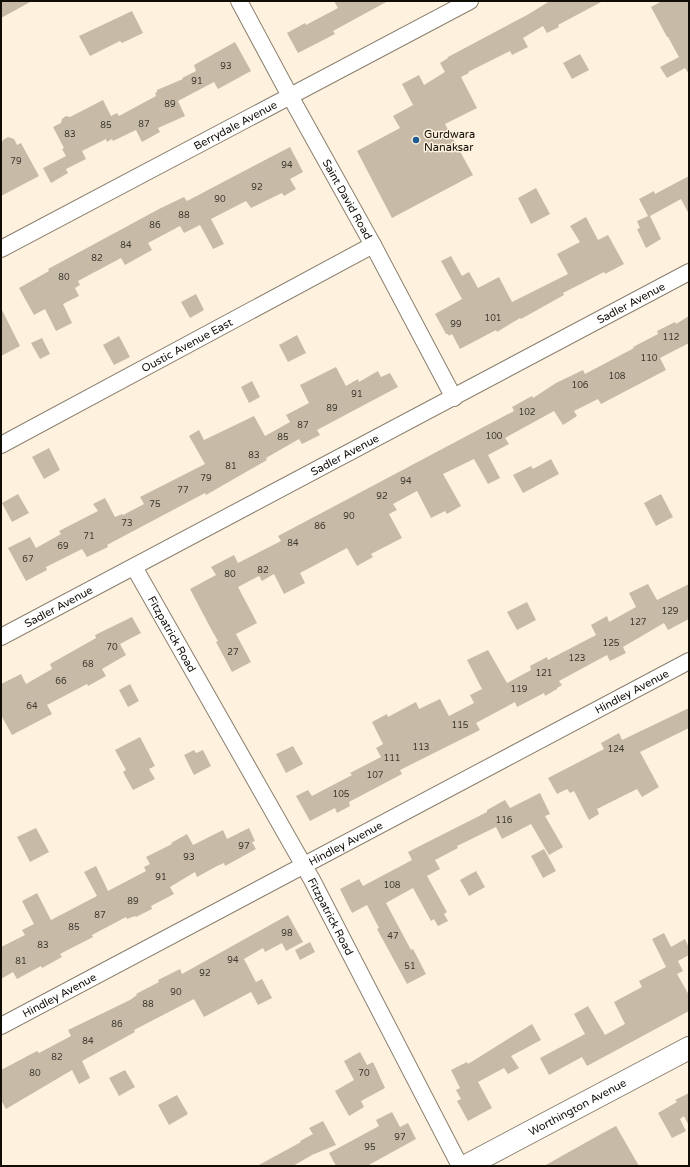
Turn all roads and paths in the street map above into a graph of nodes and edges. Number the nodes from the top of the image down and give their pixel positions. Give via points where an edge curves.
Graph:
1 (240, 1) edge
2 (470, 1) edge
3 (290, 96) junction
4 (374, 245) junction
5 (1, 249) edge
6 (689, 272) edge
7 (454, 398) junction
8 (1, 445) edge
9 (134, 566) junction
10 (1, 637) edge
11 (689, 660) edge
12 (304, 866) junction
13 (1, 1026) edge
14 (689, 1048) edge
15 (460, 1166) edge
16 (466, 1166) edge

1 - 3 street, Saint David Road
2 - 3 street, Berrydale Avenue
3 - 4 street, Saint David Road
3 - 5 street, Berrydale Avenue
4 - 7 street, Saint David Road
4 - 8 street, Oustic Avenue East
6 - 7 street, Sadler Avenue
7 - 9 street, Sadler Avenue
9 - 10 street, Sadler Avenue
9 - 12 street, Fitzpatrick Road
11 - 12 street, Hindley Avenue
12 - 13 street, Hindley Avenue
12 - 15 street, Fitzpatrick Road
14 - 16 street, Worthington Avenue

